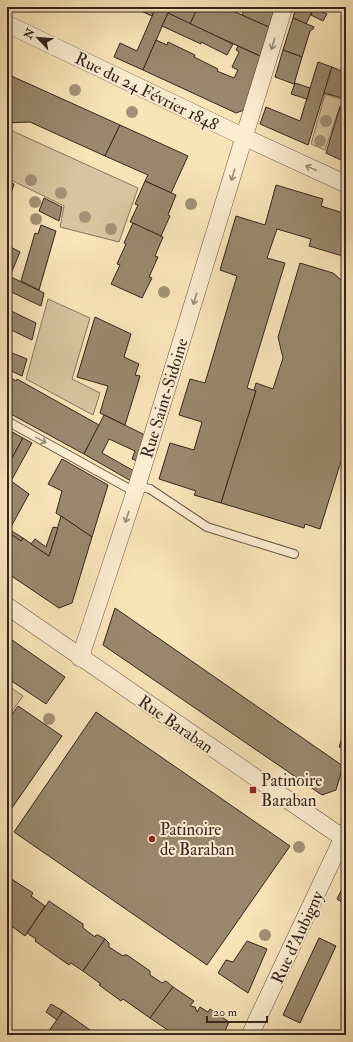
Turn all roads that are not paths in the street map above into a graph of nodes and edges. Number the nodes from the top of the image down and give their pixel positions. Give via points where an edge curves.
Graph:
1 (284, 7) edge
2 (7, 24) edge
3 (244, 137) junction
4 (346, 184) edge
5 (7, 421) edge
6 (136, 489) junction
7 (294, 554) dead end
8 (7, 606) edge
9 (80, 658) junction
10 (345, 837) edge
11 (250, 1035) edge

1 -> 3 street, Rue Saint-Sidoine
2 - 3 street, Rue du 24 Février 1848
4 -> 3 street, Rue du 24 Février 1848
3 -> 6 street, Rue Saint-Sidoine
5 -> 6 lane
6 - 7 lane via 150,489 207,527
6 -> 9 street, Rue Saint-Sidoine
8 - 9 street, Rue Baraban
9 - 10 street, Rue Baraban
10 - 11 street, Rue d'Aubigny

